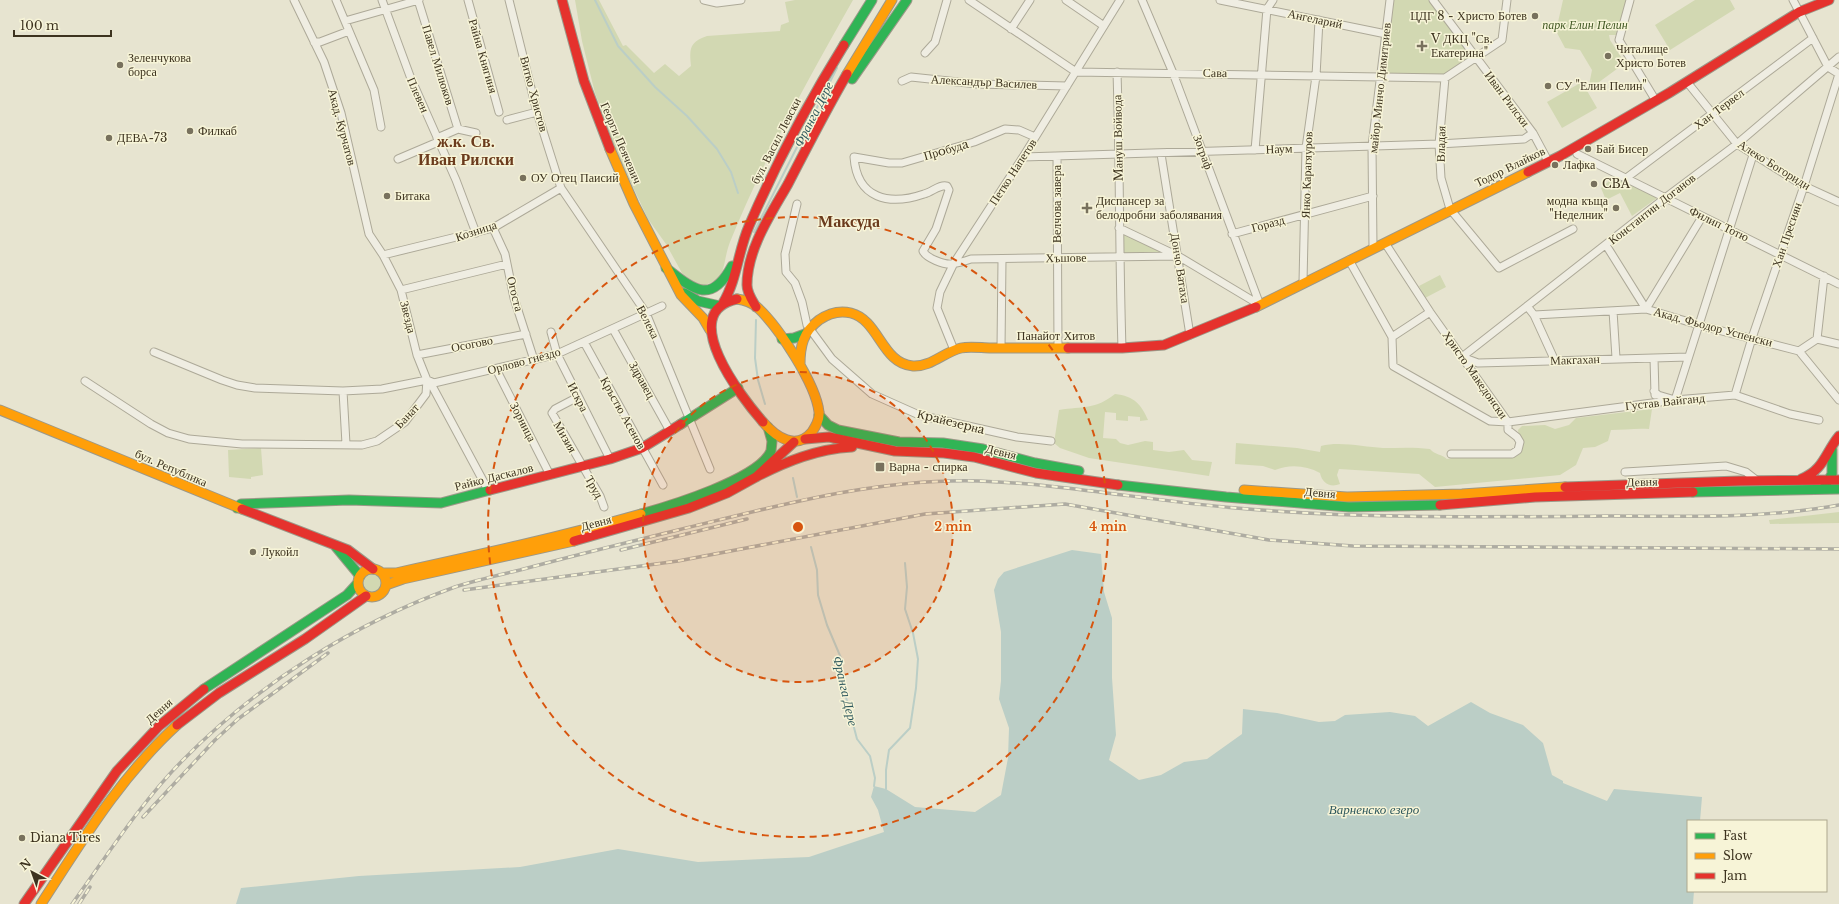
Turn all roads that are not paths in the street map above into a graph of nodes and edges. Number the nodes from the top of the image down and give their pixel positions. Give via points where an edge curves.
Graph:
1 (294, 0) edge
2 (336, 0) edge
3 (382, 0) edge
4 (419, 0) edge
5 (468, 0) edge
6 (509, 0) edge
7 (562, 0) edge
8 (704, 0) edge
9 (741, 0) edge
10 (867, 0) edge
11 (872, 0) edge
12 (892, 0) edge
13 (908, 0) edge
14 (947, 0) edge
15 (969, 0) edge
16 (1030, 0) edge
17 (1066, 0) edge
18 (1120, 0) edge
19 (1142, 0) edge
20 (1220, 0) edge
21 (1273, 0) edge
22 (1390, 0) edge
23 (1433, 0) edge
24 (1508, 0) edge
25 (1630, 0) edge
26 (1793, 0) edge
27 (1829, 0) edge
28 (727, 1) edge
29 (385, 8) junction
30 (1267, 9) junction
31 (1800, 12) junction
32 (1319, 20) junction
33 (345, 21) junction
34 (1104, 26) junction
35 (1011, 29) junction
36 (349, 31) junction
37 (850, 34) junction
38 (1386, 34) junction
39 (1813, 38) junction
40 (314, 42) junction
41 (925, 53) dead end
42 (1476, 57) junction
43 (1839, 58) edge
44 (1828, 66) junction
45 (1076, 72) junction
46 (1117, 72) junction
47 (1173, 73) junction
48 (1262, 74) junction
49 (1839, 74) edge
50 (1316, 76) junction
51 (1380, 76) junction
52 (1445, 78) junction
53 (902, 81) dead end
54 (1686, 82) junction
55 (1067, 86) junction
56 (1656, 101) junction
57 (499, 112) dead end
58 (537, 112) junction
59 (1712, 115) junction
60 (508, 120) dead end
61 (818, 124) junction
62 (381, 127) dead end
63 (458, 129) junction
64 (476, 133) dead end
65 (1533, 133) junction
66 (1035, 137) junction
67 (437, 140) junction
68 (1439, 144) junction
69 (1737, 144) junction
70 (1372, 146) junction
71 (1306, 148) junction
72 (1255, 150) junction
73 (1203, 152) junction
74 (1161, 154) junction
75 (1576, 154) dead end
76 (1120, 155) junction
77 (1753, 155) junction
78 (1057, 156) junction
79 (1023, 157) junction
80 (398, 159) dead end
81 (1548, 161) junction
82 (1625, 179) junction
83 (1804, 186) junction
84 (561, 188) junction
85 (1373, 196) junction
86 (1665, 198) junction
87 (1839, 202) edge
88 (797, 204) dead end
89 (1450, 209) junction
90 (1306, 214) junction
91 (1702, 217) junction
92 (493, 228) junction
93 (1119, 228) junction
94 (1573, 229) dead end
95 (1729, 230) junction
96 (476, 233) junction
97 (1232, 234) junction
98 (1385, 242) junction
99 (1606, 245) junction
100 (741, 246) junction
101 (1374, 248) junction
102 (383, 255) junction
103 (1781, 255) junction
104 (1178, 256) junction
105 (1057, 258) junction
106 (1119, 258) junction
107 (1002, 260) junction
108 (1349, 260) junction
109 (954, 263) junction
110 (507, 264) junction
111 (666, 268) junction
112 (1824, 276) junction
113 (1303, 282) junction
114 (1839, 284) edge
115 (677, 287) junction
116 (401, 290) junction
117 (721, 304) junction
118 (1260, 305) junction
119 (662, 306) dead end
120 (1527, 306) junction
121 (756, 307) junction
122 (1646, 309) junction
123 (1613, 310) junction
124 (1430, 312) junction
125 (646, 313) junction
126 (1534, 315) junction
127 (1699, 325) junction
128 (613, 329) junction
129 (710, 330) junction
130 (808, 331) junction
131 (551, 332) dead end
132 (526, 334) junction
133 (1190, 335) junction
134 (1392, 337) junction
135 (1752, 338) junction
136 (782, 339) junction
137 (1817, 339) junction
138 (584, 342) junction
139 (1839, 344) edge
140 (1001, 348) junction
141 (1058, 348) junction
142 (1122, 348) junction
143 (954, 350) junction
144 (1799, 351) junction
145 (154, 352) dead end
146 (557, 354) junction
147 (417, 355) junction
148 (1462, 357) junction
149 (1688, 357) junction
150 (1616, 358) junction
151 (1654, 358) junction
152 (534, 360) junction
153 (1555, 361) junction
154 (800, 367) junction
155 (496, 369) junction
156 (429, 381) junction
157 (85, 382) dead end
158 (738, 388) junction
159 (343, 391) junction
160 (1654, 391) junction
161 (1735, 395) junction
162 (578, 397) junction
163 (1675, 400) junction
164 (1839, 400) edge
165 (1656, 402) junction
166 (0, 410) edge
167 (819, 415) junction
168 (690, 418) junction
169 (1819, 420) dead end
170 (1508, 422) junction
171 (768, 427) junction
172 (670, 431) junction
173 (1839, 436) edge
174 (804, 439) junction
175 (1051, 441) dead end
176 (794, 442) junction
177 (346, 444) junction
178 (642, 448) junction
179 (883, 449) junction
180 (1451, 454) dead end
181 (610, 459) junction
182 (1829, 459) junction
183 (582, 467) junction
184 (710, 469) dead end
185 (1839, 469) edge
186 (1625, 472) dead end
187 (550, 475) junction
188 (756, 477) junction
189 (1796, 480) junction
190 (1757, 481) junction
191 (1832, 481) edge
192 (663, 484) dead end
193 (1839, 489) edge
194 (488, 490) junction
195 (1818, 490) junction
196 (604, 507) dead end
197 (238, 508) junction
198 (334, 545) junction
199 (372, 569) junction
200 (383, 574) junction
201 (359, 580) junction
202 (386, 585) junction
203 (366, 596) junction
204 (24, 904) edge
205 (41, 904) edge

1 - 40 street, Акад. Курчатов
2 - 33 street
3 - 29 street, Плевен
4 - 29 street
4 - 63 street, Павел Милюков
5 - 57 street, Райна Княгиня
6 - 58 street, Витко Христов
7 - 111 main road, Георги Пеячевич via 593,109 639,216
8 - 28 street
9 - 28 street
10 - 37 main road
11 - 37 main road, бул. Васил Левски
12 - 61 main road
13 - 61 main road via 875,49
14 - 41 street via 935,42
15 - 35 street
16 - 35 street
17 - 34 street
18 - 34 street, Петко Напетов
19 - 47 street, Зограф
20 - 30 street, Ангеларий
21 - 30 street
22 - 38 street, майор Минчо Димитриев
23 - 42 street, Иван Рилски
24 - 42 street via 1502,40
25 - 56 street via 1619,40
26 - 31 street
27 - 31 main road, Тодор Влайков
29 - 33 street
29 - 67 street, Плевен
30 - 32 street, Ангеларий
30 - 48 street
31 - 39 street
31 - 54 main road, Тодор Влайков
32 - 38 street, Ангеларий
32 - 50 street, Янко Карагяуров
33 - 36 street
34 - 45 street, Петко Напетов
35 - 45 street
36 - 40 street
36 - 62 street via 374,90
37 - 100 main road, бул. Васил Левски via 801,117 764,191
38 - 51 street, майор Минчо Димитриев
39 - 44 street
39 - 59 street, Хан Тервел
40 - 102 street, Акад. Курчатов via 324,62 341,113 369,234
42 - 52 street
42 - 65 street, Иван Рилски
43 - 44 street, Константин Доганов
44 - 49 street
44 - 69 street, Константин Доганов
45 - 46 street, Сава
45 - 55 street, Петко Напетов
46 - 47 street, Сава
46 - 76 street, Mануш Войвода
47 - 48 street, Сава
47 - 73 street, Зограф
48 - 50 street, Сава
48 - 72 street
49 - 83 street, Хан Пресиян
50 - 51 street, Сава
50 - 71 street, Янко Карагяуров
51 - 52 street, Сава
51 - 70 street, майор Минчо Димитриев
52 - 68 street, Владая
53 - 55 street, Александър Василев via 911,77 977,84
54 - 56 main road, Тодор Влайков
54 - 59 street, Алеко Богориди
55 - 66 street, Петко Напетов
56 - 81 main road, Тодор Влайков
58 - 60 street
58 - 84 street, Витко Христов
59 - 69 street, Алеко Богориди
59 - 82 street, Хан Тервел
61 - 121 main road via 767,223 756,251 748,289
63 - 64 street
63 - 67 street
65 - 68 street, Наум via 1524,139
65 - 81 street, Иван Рилски
66 - 79 street, Петко Напетов
66 - 109 street, Прoбудa via 1019,130 1004,129 974,142 902,162 889,163 854,157 854,167 865,188 885,199 908,198 948,186 949,190 936,229 923,251 934,259
67 - 80 street
67 - 96 street, Плевен via 456,180
68 - 70 street, Наум
68 - 89 street, Владая via 1441,178
69 - 77 street, Алеко Богориди
69 - 86 street, Константин Доганов
70 - 71 street, Наум
70 - 85 street, майор Минчо Димитриев
71 - 72 street, Наум
71 - 90 street, Янко Карагяуров
72 - 73 street, Наум
73 - 74 street, Наум
73 - 97 street, Зограф
74 - 76 street, Наум
74 - 104 street, Дончо Ватаха
75 - 82 street, Филип Тотю
76 - 78 street, Наум
76 - 93 street, Mануш Войвода
77 - 83 street, Алеко Богориди
77 - 95 street
78 - 79 street, Наум
78 - 105 street, Велчова завера
79 - 109 street, Петко Напетов
81 - 89 main road, Тодор Влайков
82 - 86 street, Филип Тотю
83 - 87 street, Алеко Богориди
83 - 103 street, Хан Пресиян
84 - 92 street, Козница
84 - 125 street, Велека
85 - 90 street, Горазд
85 - 101 street, майор Минчо Димитриев
86 - 91 street, Филип Тотю
86 - 99 street, Константин Доганов
88 - 130 street via 785,254 786,272 795,284 802,302
89 - 94 street via 1498,268
89 - 98 main road, Тодор Влайков
90 - 97 street, Горазд
90 - 113 street, Янко Карагяуров
91 - 95 street, Филип Тотю
91 - 122 street
92 - 96 street, Козница
92 - 110 street, Огоста
93 - 104 street
93 - 106 street, Mануш Войвода
95 - 103 street, Филип Тотю
95 - 127 street
96 - 102 street, Козница
97 - 118 street, Зограф
98 - 101 main road, Тодор Влайков
98 - 124 street, Христо Македонски
99 - 120 street, Константин Доганов
99 - 122 street
100 - 111 main road via 725,280 711,290 692,288
100 - 117 main road, бул. Васил Левски via 731,290
101 - 108 main road, Тодор Влайков
102 - 116 street, Звезда
103 - 112 street, Филип Тотю
103 - 135 street, Хан Пресиян
104 - 106 street, Хъшове
104 - 118 street
104 - 133 street, Дончо Ватаха
105 - 106 street, Хъшове
105 - 107 street, Хъшове
105 - 141 street, Велчова завера
106 - 142 street, Mануш Войвода
107 - 109 street, Хъшове via 971,259
107 - 140 street
108 - 113 main road, Тодор Влайков
108 - 134 street
109 - 143 street, Петко Напетов via 940,292 937,308
110 - 116 street
110 - 132 street, Огоста via 514,298
111 - 115 main road, Георги Пеячевич
112 - 114 street, Филип Тотю
112 - 137 street
113 - 118 main road, Тодор Влайков
115 - 117 main road, Георги Пеячевич via 693,299
115 - 129 main road, Георги Пеячевич
116 - 147 street, Звезда
117 - 121 main road via 737,299 747,301
117 - 129 main road, бул. Васил Левски via 711,320
118 - 133 main road, Тодор Влайков
119 - 125 street, Орлово гнездо
120 - 126 street
120 - 148 street, Константин Доганов
121 - 136 main road
122 - 123 street, Акад. Фьодор Успенски
122 - 127 street, Акад. Фьодор Успенски
123 - 126 street, Акад. Фьодор Успенски
123 - 150 street
124 - 134 street
124 - 148 street, Христо Македонски
125 - 128 street, Орлово гнездо
125 - 168 street, Велека
126 - 153 street
127 - 135 street, Акад. Фьодор Успенски
127 - 149 street
128 - 138 street, Орлово гнездо
128 - 172 street, Здравец
129 - 158 main road, Георги Пеячевич via 717,351
130 - 136 main road via 794,338
130 - 143 main road, Панайот Хитов via 832,313 852,312 866,321 898,361 912,366 925,365
130 - 154 main road via 800,349
130 - 175 street, Кpaйeзepнa via 832,359 872,394 919,415 1017,438
131 - 146 street, Искра
132 - 147 street, Осогово
132 - 152 street, Огоста
133 - 142 main road, Панайот Хитов via 1164,345
134 - 170 street, Густав Вайганд via 1393,366 1490,421
135 - 144 street, Акад. Фьодор Успенски
135 - 161 street, Хан Пресиян
136 - 154 main road
137 - 139 street
137 - 144 street
138 - 146 street, Орлово гнездо
138 - 178 street, Кръстю Асенов
140 - 141 main road, Панайот Хитов
140 - 143 main road, Панайот Хитов via 970,347
141 - 142 main road, Панайот Хитов
144 - 164 street
145 - 159 street, Банат via 237,385
146 - 152 street, Орлово гнездо
146 - 162 street, Искра
147 - 156 street, Звезда
148 - 153 street, Макгахан via 1478,363
148 - 170 street, Христо Македонски
149 - 151 street, Макгахан
149 - 163 street
150 - 151 street, Макгахан
150 - 153 street, Макгахан
151 - 160 street
152 - 155 street, Орлово гнездо
154 - 167 main road via 814,395
155 - 156 street, Орлово гнездо via 434,383
155 - 187 street, Зорница
156 - 159 street, Банат via 382,389
156 - 177 street, Банат via 428,391 423,399 405,422 390,434 377,442 362,445
156 - 194 street, Звезда
157 - 177 street, Банат via 151,424 168,433 189,439 242,444
158 - 168 main road, Райко Даскалов
158 - 171 main road, Георги Пеячевич
159 - 177 street
160 - 163 street via 1658,395
160 - 165 street
161 - 163 street, Густав Вайганд
161 - 169 street, Густав Вайганд via 1790,414
162 - 181 street, Искра
162 - 183 street, Мизия via 552,413
163 - 165 street, Густав Вайганд
165 - 170 street, Густав Вайганд
166 - 197 main road, бул. Република
167 - 174 main road via 812,432
167 - 190 main road, Девня via 828,425 862,435 899,442 976,448 1049,466 1116,477 1347,497
168 - 172 main road, Райко Даскалов
168 - 184 street, Велека
170 - 180 street, Христо Македонски via 1508,430 1520,442 1516,452
171 - 176 main road via 780,438
171 - 200 main road, Девня via 772,446 770,455 742,477 701,495 586,530
172 - 178 main road, Райко Даскалов
173 - 182 main road
174 - 176 main road, Девня
174 - 179 main road, Девня via 829,437
176 - 188 main road, Девня
178 - 181 main road, Райко Даскалов
178 - 192 street, Кръстю Асенов
179 - 188 main road via 823,449 785,462
179 - 195 main road, Девня via 974,457 1036,474 1111,484 1349,507 1739,490
181 - 183 main road, Райко Даскалов
182 - 185 main road
182 - 189 main road via 1812,475
182 - 191 main road
183 - 187 main road, Райко Даскалов
183 - 196 street, Труд
186 - 190 street via 1726,466 1746,472
187 - 194 main road, Райко Даскалов
188 - 202 main road, Девня via 714,498 667,516 586,538
189 - 190 main road, Девня
189 - 191 main road, Девня
191 - 193 main road
191 - 195 main road
193 - 195 main road, Девня
194 - 197 main road, Райко Даскалов via 441,503 349,500 241,504
197 - 198 main road, бул. Република
198 - 199 main road, бул. Република via 352,552
198 - 201 main road, бул. Република
199 - 200 main road
199 - 201 main road via 363,572
200 - 202 main road
201 - 203 main road via 361,593
201 - 204 main road, Девня via 341,599 205,688 159,726 117,771
202 - 203 main road via 381,595 371,598
203 - 205 main road, Девня via 300,643 210,699 176,726 137,766 121,787

